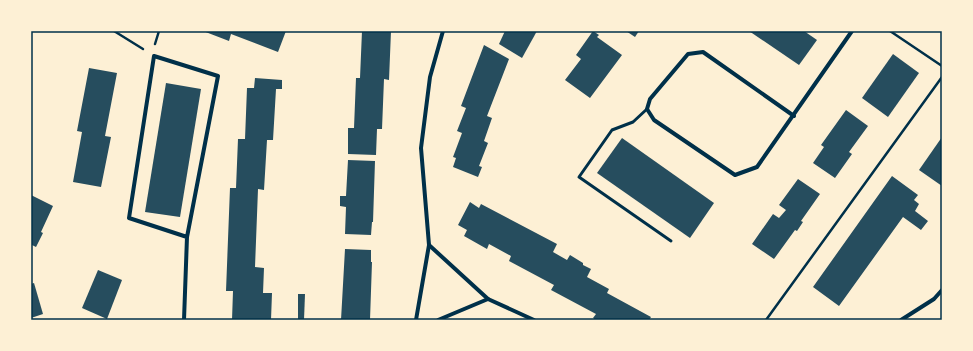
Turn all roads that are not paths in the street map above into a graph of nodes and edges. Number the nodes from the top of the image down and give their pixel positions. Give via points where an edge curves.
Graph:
1 (443, 31) edge
2 (852, 31) edge
3 (647, 110) junction
4 (794, 116) junction
5 (187, 237) junction
6 (672, 241) dead end
7 (429, 245) junction
8 (942, 290) edge
9 (488, 299) junction
10 (184, 320) edge
11 (416, 320) edge
12 (438, 320) edge
13 (534, 320) edge
14 (901, 320) edge

1 - 7 street via 430,77 421,148
2 - 4 street
3 - 4 street via 654,120 735,175 757,167
3 - 4 street via 650,99 688,54 703,52
3 - 6 lane via 633,122 612,130 579,177
5 - 5 street via 218,76 154,56 129,218
5 - 10 street
7 - 9 street
7 - 11 street
8 - 14 street via 934,299
9 - 12 street
9 - 13 street

